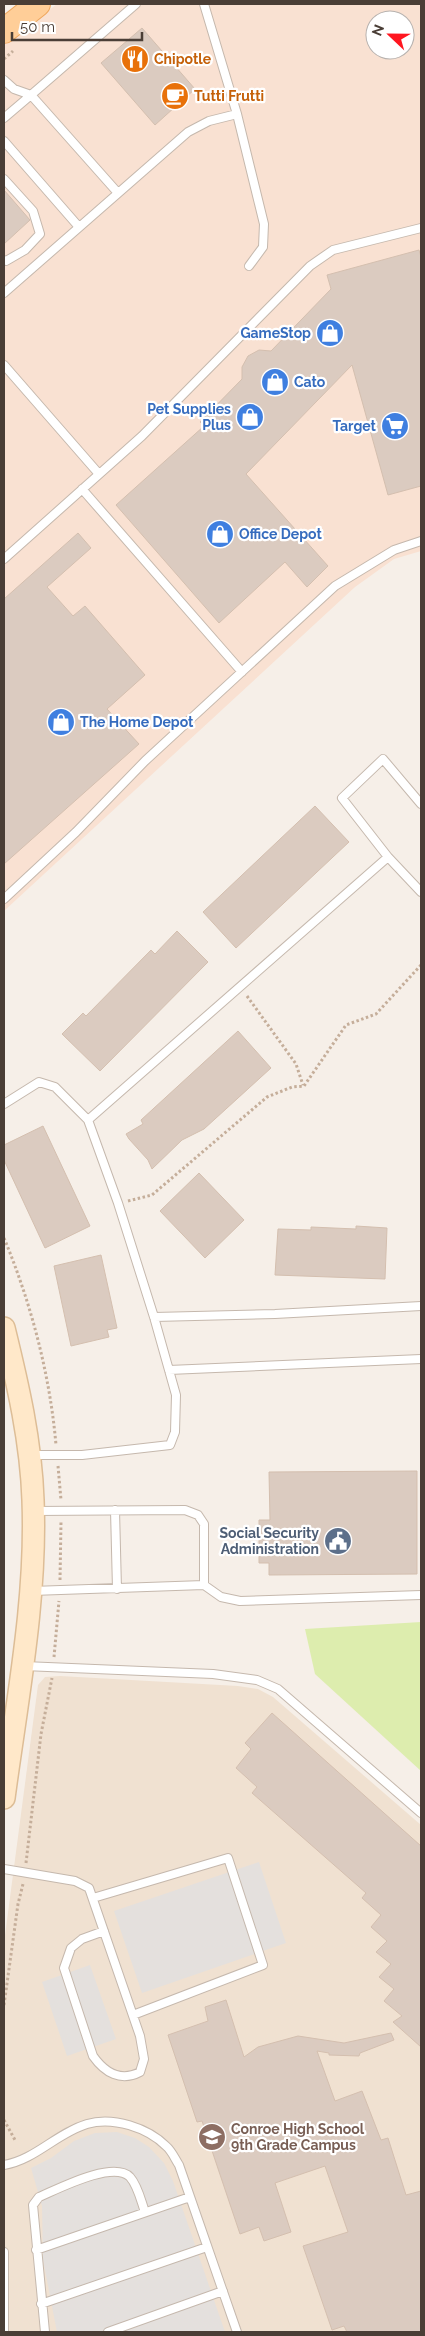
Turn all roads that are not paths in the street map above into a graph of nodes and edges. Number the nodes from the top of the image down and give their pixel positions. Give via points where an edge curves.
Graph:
1 (38, 4) edge
2 (136, 4) edge
3 (204, 4) edge
4 (8, 41) edge
5 (4, 80) edge
6 (31, 96) junction
7 (237, 114) junction
8 (4, 118) edge
9 (4, 141) edge
10 (4, 179) edge
11 (118, 193) junction
12 (79, 227) junction
13 (421, 228) edge
14 (4, 260) edge
15 (249, 266) dead end
16 (4, 293) edge
17 (4, 365) edge
18 (99, 474) junction
19 (82, 489) junction
20 (421, 540) edge
21 (4, 559) edge
22 (242, 672) junction
23 (421, 804) edge
24 (388, 857) junction
25 (421, 892) edge
26 (4, 899) edge
27 (4, 1104) edge
28 (88, 1120) junction
29 (421, 1306) edge
30 (154, 1317) junction
31 (4, 1328) edge
32 (421, 1359) edge
33 (169, 1370) junction
34 (29, 1455) junction
35 (115, 1510) junction
36 (33, 1511) junction
37 (204, 1585) junction
38 (117, 1589) junction
39 (30, 1591) junction
40 (421, 1595) edge
41 (22, 1666) junction
42 (4, 1798) edge
43 (421, 1814) edge
44 (4, 1869) edge
45 (93, 1898) junction
46 (104, 1931) junction
47 (133, 2015) junction
48 (4, 2165) edge
49 (190, 2197) junction
50 (145, 2212) junction
51 (207, 2247) junction
52 (36, 2250) junction
53 (4, 2252) edge
54 (223, 2291) junction
55 (41, 2304) junction
56 (4, 2332) edge
57 (45, 2332) edge
58 (108, 2332) edge
59 (237, 2332) edge

1 - 4 main road
2 - 6 lane
3 - 7 lane
5 - 6 lane via 14,89
6 - 8 lane
6 - 11 lane
7 - 11 lane via 188,132
7 - 15 lane via 264,224 262,247
9 - 12 lane
10 - 14 lane via 33,211 40,234 25,250
11 - 12 lane
12 - 16 lane
13 - 18 lane via 333,250 310,266 142,436
17 - 18 lane
18 - 19 lane
19 - 21 lane
19 - 22 lane
20 - 22 lane via 394,550 335,586
22 - 26 lane via 145,761
23 - 24 lane via 382,759 342,798
24 - 25 lane
24 - 28 lane
27 - 28 lane via 39,1082 55,1087
28 - 30 lane
29 - 30 lane
30 - 33 lane
31 - 34 street via 27,1431
32 - 33 lane
33 - 34 lane via 176,1395 176,1432 170,1445 82,1455
34 - 36 street
35 - 36 lane
35 - 37 lane via 185,1510 198,1515 204,1524
35 - 38 lane
36 - 39 street
37 - 38 lane
37 - 40 lane via 221,1597 240,1601
38 - 39 lane
39 - 41 street
41 - 42 street
41 - 43 lane via 213,1674 257,1680 278,1689
44 - 45 lane via 75,1880 89,1888
45 - 46 lane
45 - 47 lane via 228,1858 263,1965
46 - 47 lane
46 - 47 lane via 82,1939 70,1948 64,1968 93,2056 100,2066 116,2076 131,2077 140,2072 144,2059
48 - 49 lane via 36,2153 88,2124 128,2125 157,2138 168,2148 179,2166
49 - 50 lane
49 - 51 lane
50 - 52 lane
50 - 52 lane via 129,2176 120,2171 104,2171 38,2197 32,2205
51 - 54 lane
51 - 55 lane
52 - 55 lane
53 - 56 lane
54 - 58 lane
54 - 59 lane
55 - 57 lane

